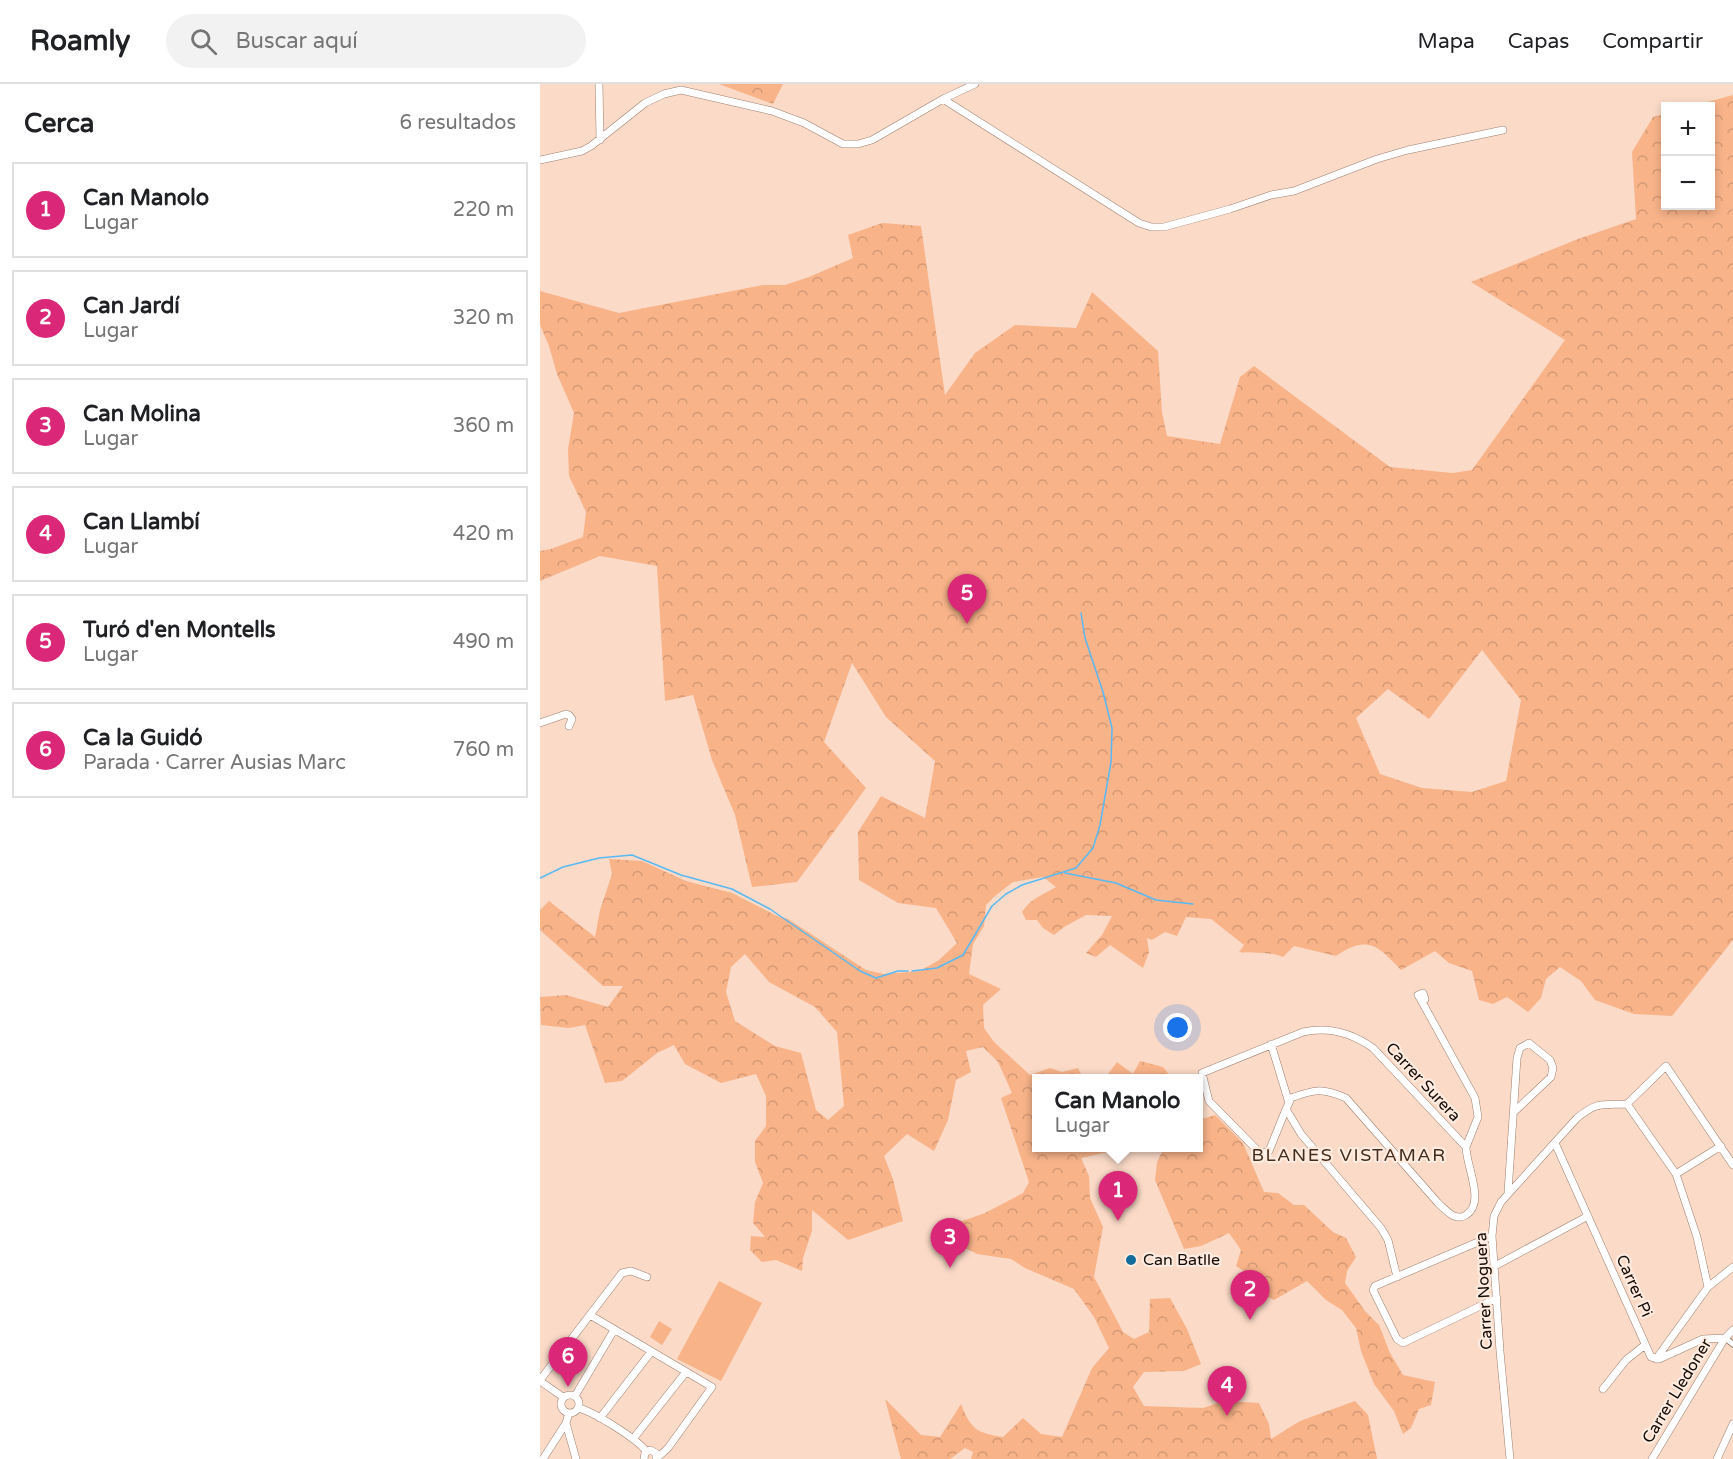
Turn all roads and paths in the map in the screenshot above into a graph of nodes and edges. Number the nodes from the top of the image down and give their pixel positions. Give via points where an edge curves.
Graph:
1 (599, 84) edge
2 (975, 84) edge
3 (943, 99) junction
4 (1503, 130) dead end
5 (600, 140) junction
6 (540, 160) edge
7 (540, 723) edge
8 (569, 726) dead end
9 (1421, 1000) dead end
10 (1271, 1044) junction
11 (1202, 1074) edge
12 (1203, 1077) edge
13 (1627, 1104) junction
14 (1288, 1106) junction
15 (1514, 1112) junction
16 (1555, 1143) junction
17 (1721, 1146) junction
18 (1466, 1147) junction
19 (1733, 1165) edge
20 (1676, 1174) junction
21 (1508, 1192) junction
22 (1588, 1216) junction
23 (1492, 1236) junction
24 (1495, 1266) junction
25 (1733, 1267) edge
26 (647, 1277) dead end
27 (1397, 1277) junction
28 (1708, 1287) junction
29 (1497, 1298) junction
30 (590, 1315) junction
31 (614, 1330) junction
32 (1733, 1330) edge
33 (1725, 1338) junction
34 (1733, 1344) edge
35 (1645, 1345) junction
36 (651, 1352) junction
37 (1656, 1359) junction
38 (686, 1372) junction
39 (540, 1380) edge
40 (1603, 1389) dead end
41 (575, 1396) junction
42 (563, 1397) junction
43 (578, 1408) junction
44 (569, 1413) junction
45 (600, 1419) junction
46 (566, 1423) junction
47 (1733, 1424) edge
48 (633, 1439) junction
49 (645, 1455) edge
50 (656, 1458) edge
51 (543, 1459) edge
52 (576, 1459) edge
53 (1510, 1459) edge
54 (1652, 1459) edge
55 (1717, 1459) edge

1 - 5 street
2 - 3 street
3 - 4 street via 1151,228 1294,191 1408,150
3 - 5 street via 872,140 843,144 786,116 681,90 645,103
5 - 6 street via 582,151
7 - 8 street via 569,714
9 - 18 street, Carrer Surera via 1475,1098 1478,1117
10 - 11 street, Carrer Surera
10 - 14 street
10 - 18 street, Carrer Surera via 1314,1029 1335,1030 1358,1038 1373,1048
12 - 14 street, Carrer Surera via 1209,1101 1259,1152 1269,1151
13 - 16 street, Carrer Noguera via 1601,1104 1588,1109
13 - 17 street via 1666,1066
13 - 20 street
14 - 18 street via 1291,1098 1313,1090 1328,1090 1346,1098 1438,1203 1454,1216 1462,1217 1475,1204
14 - 27 street via 1301,1134 1381,1228
15 - 15 street via 1551,1077 1553,1068 1550,1060 1528,1043 1520,1048 1517,1058
15 - 21 street
16 - 21 street, Carrer Noguera
16 - 22 street, Carrer Pi
17 - 19 street
17 - 20 street
20 - 28 street
21 - 23 street, Carrer Noguera via 1494,1216
22 - 24 street
22 - 35 street, Carrer Pi
23 - 24 street, Carrer Noguera
23 - 27 street
24 - 29 street, Carrer Noguera
25 - 28 street
26 - 30 street via 631,1271 622,1273
27 - 29 street via 1373,1290 1397,1339 1403,1343
28 - 37 street
29 - 53 street, Carrer Noguera
30 - 31 street
30 - 39 street
31 - 36 street
31 - 41 street
32 - 33 street
33 - 34 street
33 - 37 street via 1703,1340
33 - 54 street, Carrer Lledoner
35 - 37 street, Carrer Pi
35 - 40 street via 1626,1360
36 - 38 street
36 - 45 street
38 - 48 street
38 - 50 street via 712,1387 668,1448
39 - 42 street
41 - 42 street
41 - 43 street
42 - 44 street via 561,1406
43 - 44 street
43 - 45 street
44 - 46 street
45 - 48 street
46 - 51 street
46 - 52 street
47 - 55 street
48 - 49 street
49 - 50 street via 654,1452

